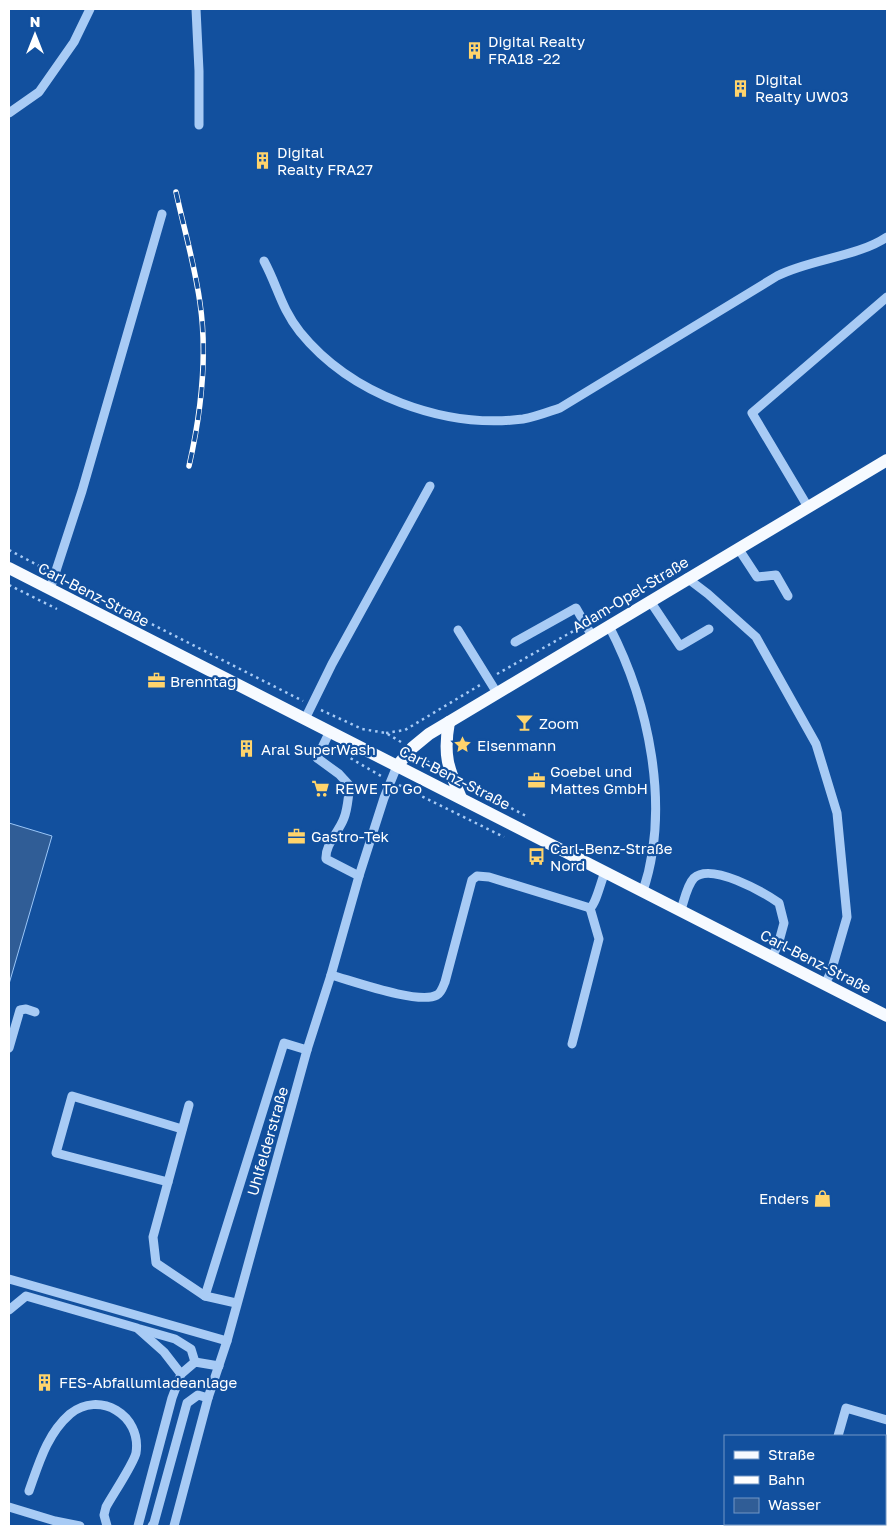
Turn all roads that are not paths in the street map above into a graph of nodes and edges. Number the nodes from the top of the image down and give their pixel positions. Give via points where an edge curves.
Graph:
1 (90, 9) edge
2 (196, 9) edge
3 (9, 113) edge
4 (199, 125) dead end
5 (162, 214) dead end
6 (887, 237) edge
7 (264, 261) dead end
8 (887, 297) edge
9 (887, 460) edge
10 (430, 486) dead end
11 (808, 507) junction
12 (738, 548) junction
13 (9, 568) edge
14 (687, 578) junction
15 (50, 590) junction
16 (788, 596) dead end
17 (650, 601) junction
18 (609, 626) junction
19 (709, 629) dead end
20 (458, 630) dead end
21 (592, 636) junction
22 (515, 642) dead end
23 (497, 693) junction
24 (305, 719) junction
25 (449, 722) junction
26 (330, 731) junction
27 (398, 766) junction
28 (461, 798) junction
29 (606, 872) junction
30 (359, 876) junction
31 (643, 891) junction
32 (590, 908) junction
33 (681, 910) junction
34 (772, 957) junction
35 (331, 975) junction
36 (826, 984) junction
37 (35, 1012) dead end
38 (887, 1016) edge
39 (572, 1044) dead end
40 (9, 1048) edge
41 (307, 1050) junction
42 (189, 1105) dead end
43 (182, 1128) junction
44 (168, 1182) junction
45 (9, 1279) edge
46 (205, 1296) junction
47 (236, 1303) junction
48 (9, 1310) edge
49 (137, 1328) junction
50 (227, 1342) junction
51 (195, 1362) junction
52 (219, 1366) junction
53 (181, 1374) junction
54 (208, 1398) junction
55 (887, 1420) edge
56 (838, 1435) edge
57 (29, 1491) dead end
58 (9, 1508) edge
59 (80, 1526) edge
60 (107, 1526) edge
61 (138, 1526) edge
62 (152, 1526) edge
63 (174, 1526) edge

1 - 3 street via 74,42 39,92
2 - 4 street
5 - 15 street
6 - 7 street via 868,247 802,265 777,276 560,408 524,419 455,417 425,411 404,405 338,368 319,353 286,314
8 - 11 street via 752,413
9 - 11 main road, Adam-Opel-Straße
10 - 24 street
11 - 12 main road, Adam-Opel-Straße
12 - 14 main road, Adam-Opel-Straße
12 - 16 street via 757,577 776,575
13 - 15 main road, Carl-Benz-Straße
14 - 17 main road, Adam-Opel-Straße
14 - 36 street via 756,637 816,744 837,813 847,917
15 - 24 main road, Carl-Benz-Straße
17 - 18 main road, Adam-Opel-Straße
17 - 19 street via 680,646
18 - 21 main road, Adam-Opel-Straße
18 - 31 street via 633,680 650,751 655,801 654,834 651,864
20 - 23 street
21 - 22 street via 576,608
21 - 23 main road, Adam-Opel-Straße
23 - 25 main road, Adam-Opel-Straße
24 - 26 main road, Carl-Benz-Straße
25 - 27 main road, Adam-Opel-Straße via 420,741
25 - 28 main road via 447,762
26 - 27 main road, Carl-Benz-Straße
26 - 30 street via 317,758 350,786 345,816 328,846 326,859
27 - 28 main road, Carl-Benz-Straße
27 - 30 street, Uhlfelderstraße via 384,798
28 - 29 main road, Carl-Benz-Straße
29 - 31 main road, Carl-Benz-Straße
29 - 32 street via 594,906
30 - 35 street, Uhlfelderstraße
31 - 33 main road, Carl-Benz-Straße
32 - 35 street via 490,877 477,876 472,880 445,982 438,994 422,998 408,996
32 - 39 street via 599,938
33 - 34 main road, Carl-Benz-Straße
33 - 34 street via 692,880 700,874 714,874 756,888 779,903 784,923
34 - 36 main road, Carl-Benz-Straße
35 - 41 street, Uhlfelderstraße
36 - 38 main road, Carl-Benz-Straße
37 - 40 street via 20,1010
41 - 46 street via 284,1043
41 - 47 street, Uhlfelderstraße
42 - 43 street
43 - 44 street
43 - 44 street via 72,1096 56,1153
44 - 46 street via 153,1237 156,1263
45 - 50 street
46 - 47 street
47 - 50 street, Uhlfelderstraße
48 - 49 street via 26,1296
49 - 51 street via 175,1339 191,1350
49 - 53 street via 164,1352
50 - 52 street, Uhlfelderstraße
51 - 52 street
51 - 53 street
52 - 54 street, Uhlfelderstraße
53 - 61 street
54 - 62 street via 198,1395 187,1403
54 - 63 street, Uhlfelderstraße
55 - 56 street via 846,1408
57 - 60 street via 49,1438 58,1426 85,1405 111,1408 132,1425 136,1454 106,1507
58 - 59 street

